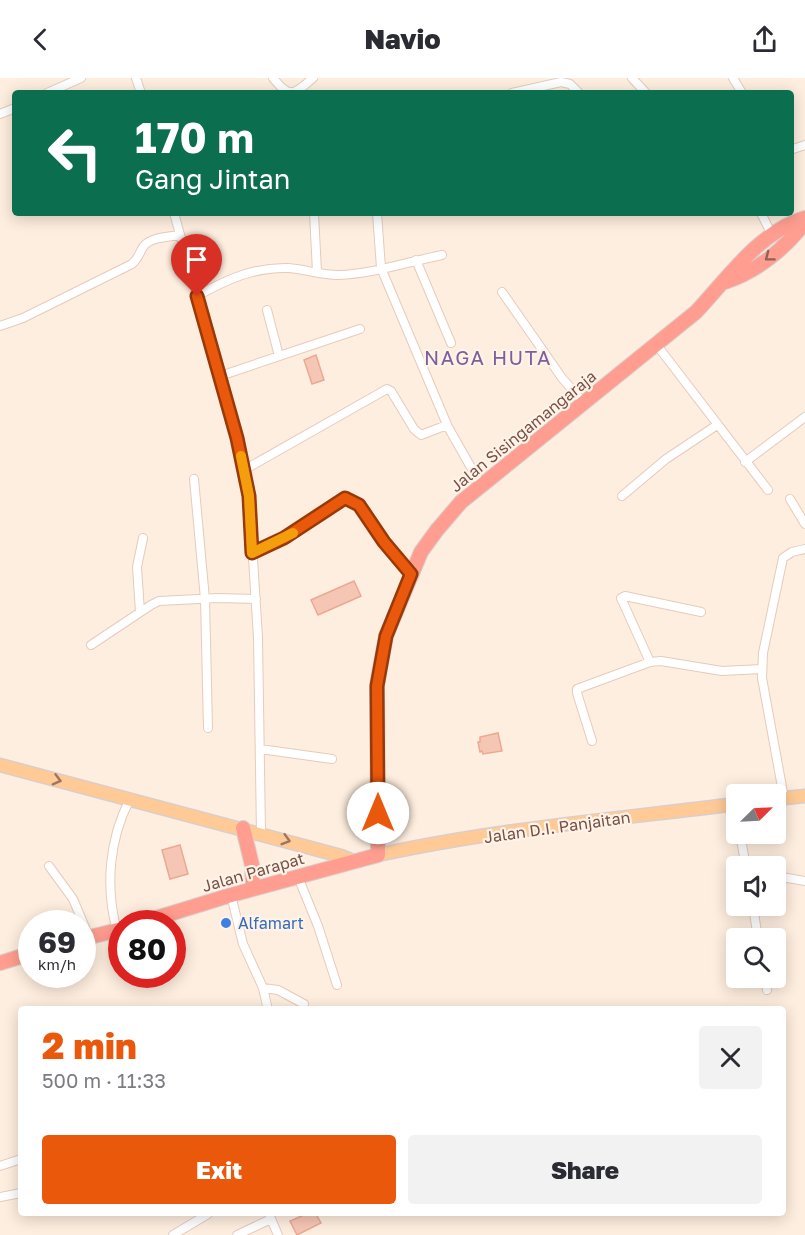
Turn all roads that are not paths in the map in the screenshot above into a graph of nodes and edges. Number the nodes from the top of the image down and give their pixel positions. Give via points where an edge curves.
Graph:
1 (81, 78) edge
2 (273, 78) edge
3 (314, 78) edge
4 (632, 78) edge
5 (54, 90) edge
6 (282, 90) edge
7 (296, 90) edge
8 (531, 90) edge
9 (576, 90) edge
10 (643, 90) edge
11 (175, 216) edge
12 (314, 216) edge
13 (377, 216) edge
14 (762, 216) edge
15 (805, 220) edge
16 (180, 235) junction
17 (772, 235) junction
18 (442, 255) dead end
19 (416, 260) junction
20 (381, 268) junction
21 (317, 272) junction
22 (725, 282) junction
23 (502, 292) dead end
24 (197, 296) junction
25 (267, 310) dead end
26 (0, 326) edge
27 (360, 329) dead end
28 (451, 343) dead end
29 (656, 344) junction
30 (279, 356) junction
31 (220, 376) junction
32 (583, 402) junction
33 (805, 417) edge
34 (447, 425) junction
35 (717, 425) junction
36 (745, 462) junction
37 (244, 470) junction
38 (194, 479) dead end
39 (481, 485) junction
40 (768, 490) dead end
41 (622, 496) dead end
42 (790, 500) dead end
43 (805, 524) edge
44 (143, 538) dead end
45 (805, 549) edge
46 (252, 553) junction
47 (411, 574) junction
48 (205, 599) junction
49 (256, 599) junction
50 (140, 612) junction
51 (701, 612) dead end
52 (92, 645) dead end
53 (650, 662) junction
54 (762, 669) junction
55 (208, 728) dead end
56 (592, 741) dead end
57 (260, 749) junction
58 (332, 759) dead end
59 (0, 765) edge
60 (778, 784) edge
61 (805, 796) edge
62 (786, 798) edge
63 (130, 799) junction
64 (726, 808) edge
65 (243, 828) junction
66 (261, 834) junction
67 (378, 855) junction
68 (353, 861) junction
69 (49, 866) dead end
70 (298, 877) junction
71 (786, 878) edge
72 (805, 881) edge
73 (253, 889) junction
74 (231, 895) junction
75 (77, 910) edge
76 (114, 910) edge
77 (182, 910) edge
78 (18, 957) edge
79 (0, 963) edge
80 (337, 985) dead end
81 (263, 988) junction
82 (304, 1004) dead end
83 (267, 1006) edge
84 (18, 1160) edge
85 (0, 1166) edge
86 (18, 1194) edge
87 (0, 1197) edge
88 (205, 1216) edge
89 (270, 1216) edge
90 (173, 1235) edge
91 (237, 1235) edge
92 (278, 1235) edge

1 - 5 street
2 - 6 street
3 - 7 street
4 - 10 street
8 - 9 street via 561,82
11 - 16 street
12 - 21 street
13 - 20 street
14 - 17 street
15 - 17 highway, Jalan Sisingamangaraja via 790,222
15 -> 22 highway, Jalan Sisingamangaraja via 771,257 741,277
16 - 24 street
16 - 26 street via 149,242 132,264
17 - 22 highway, Jalan Sisingamangaraja
18 - 19 street
19 - 20 street
19 - 28 street
20 - 21 street via 336,275
20 - 34 street
21 - 24 street via 286,268 245,272
22 - 29 highway, Jalan Sisingamangaraja
23 - 32 street
24 - 31 street
25 - 30 street
27 - 30 street
29 - 32 highway, Jalan Sisingamangaraja
29 - 35 street
30 - 31 street
31 - 37 street
32 - 39 highway, Jalan Sisingamangaraja
33 - 36 street
34 - 37 street via 426,434 417,433 387,389
34 - 39 street
35 - 36 street
35 - 41 street via 666,459
36 - 40 street
37 - 46 street
38 - 48 street
39 - 47 highway, Jalan Sisingamangaraja via 437,530
42 - 43 street
44 - 50 street via 137,567
45 - 54 street via 783,558
46 - 47 street via 284,538 345,498 359,505
46 - 49 street
47 - 67 highway, Jalan Sisingamangaraja via 386,636 377,686
48 - 49 street
48 - 50 street via 159,601
48 - 55 street
49 - 57 street
50 - 52 street
51 - 53 street via 622,596
53 - 54 street via 722,671
53 - 56 street via 577,689
54 - 60 street
57 - 58 street
57 - 66 street
59 -> 63 main road
61 - 62 main road
63 - 65 main road
63 - 76 street via 112,848 110,896
64 - 67 main road, Jalan D.I. Panjaitan via 545,827
65 - 66 main road
65 - 73 highway
66 -> 68 main road
67 - 68 highway, Jalan Parapat
68 - 70 highway, Jalan Parapat
69 - 75 street
70 - 73 highway, Jalan Parapat
70 - 80 street
71 - 72 street
73 - 74 highway, Jalan Parapat
74 - 77 highway, Jalan Parapat
74 - 81 street via 243,944
78 - 79 highway
81 - 82 street via 278,990
81 - 83 street
84 - 85 street
86 - 87 street
88 - 90 street
89 - 91 street
89 - 92 street

